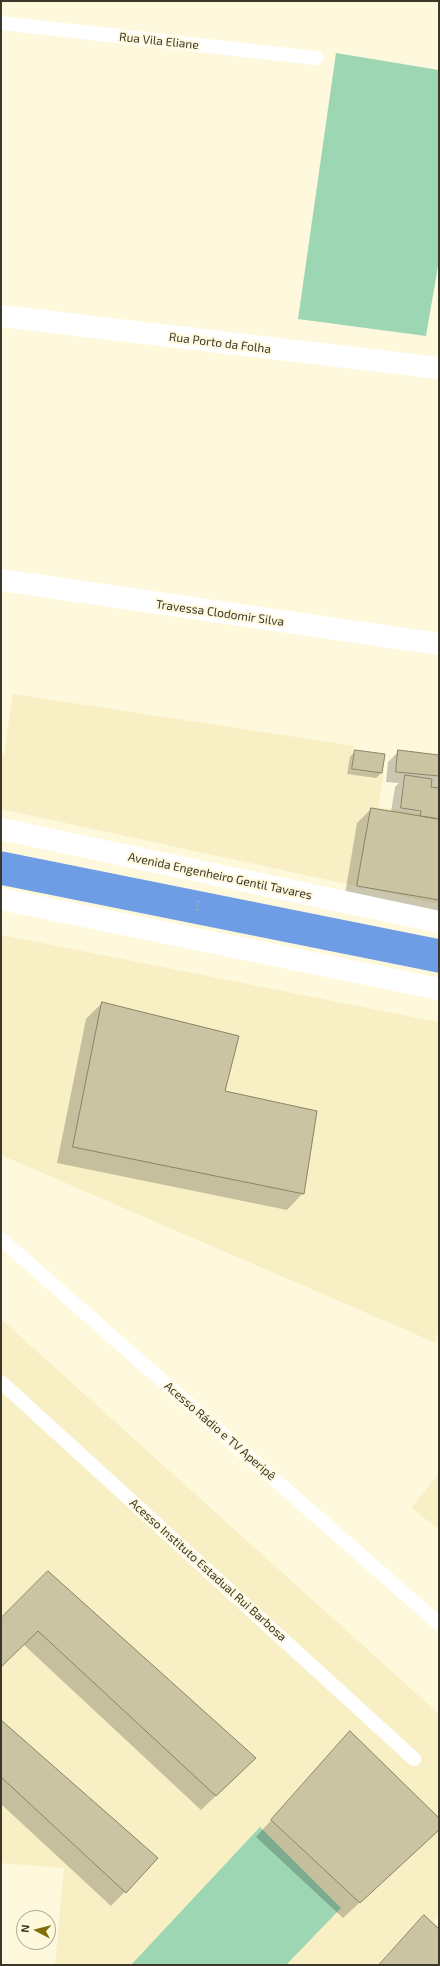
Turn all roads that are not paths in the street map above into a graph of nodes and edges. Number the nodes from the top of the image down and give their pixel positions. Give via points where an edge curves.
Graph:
1 (1, 23) edge
2 (316, 58) dead end
3 (1, 316) edge
4 (439, 368) edge
5 (1, 580) edge
6 (439, 644) edge
7 (1, 829) edge
8 (1, 899) edge
9 (439, 922) edge
10 (439, 989) edge
11 (1, 1239) edge
12 (1, 1382) edge
13 (439, 1624) edge
14 (414, 1759) dead end

1 - 2 lane, Rua Vila Eliane
3 - 4 main road, Rua Porto da Folha
5 - 6 main road, Travessa Clodomir Silva
7 - 9 main road, Avenida Engenheiro Gentil Tavares
8 - 10 main road
11 - 13 lane, Acesso Rádio e TV Aperipê
12 - 14 lane, Acesso Instituto Estadual Rui Barbosa

